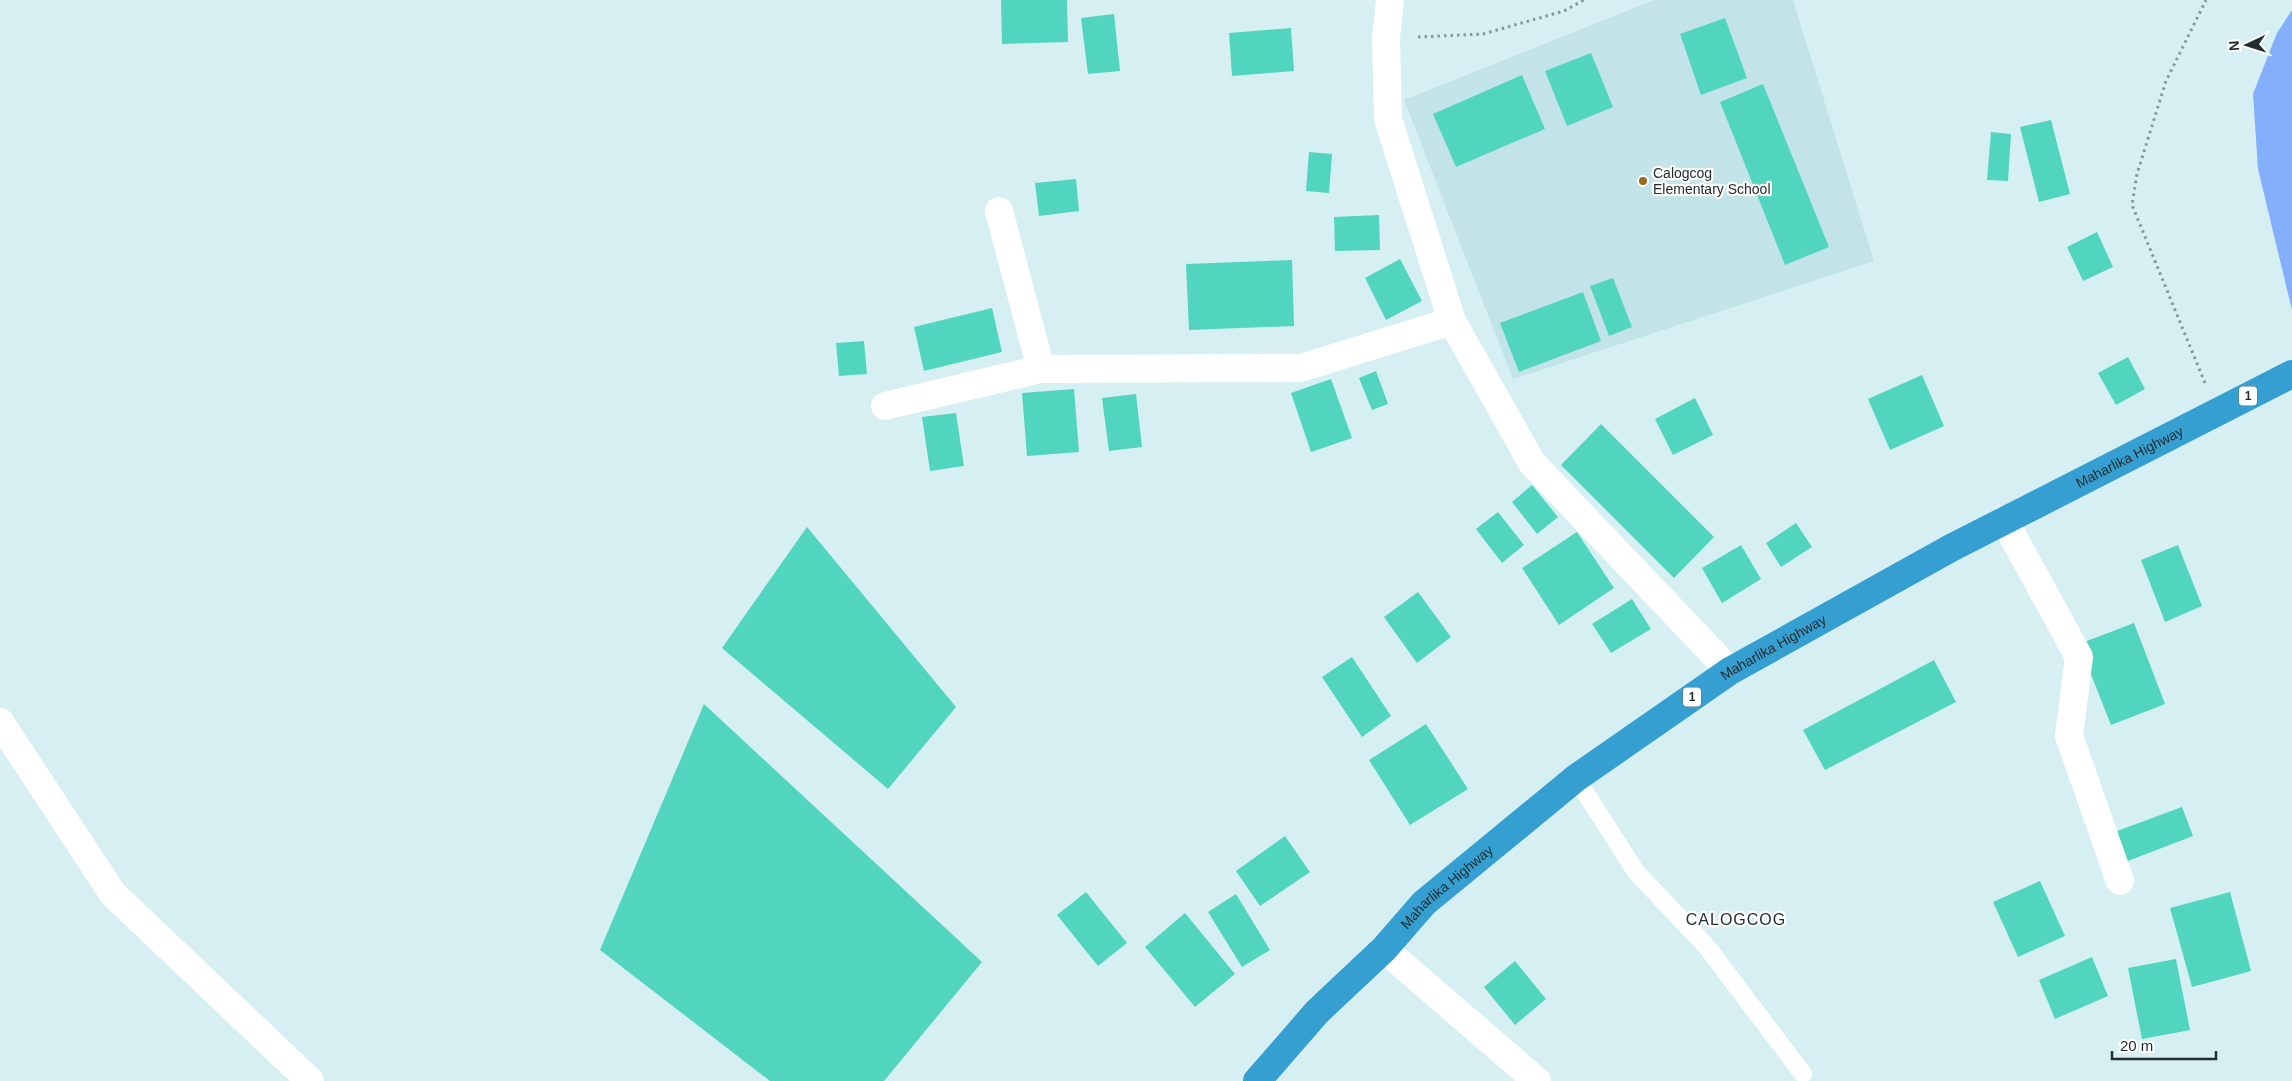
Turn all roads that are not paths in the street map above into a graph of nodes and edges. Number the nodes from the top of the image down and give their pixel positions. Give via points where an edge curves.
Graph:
1 (1390, 0) edge
2 (999, 211) dead end
3 (1452, 321) junction
4 (1041, 369) junction
5 (2292, 374) edge
6 (886, 406) dead end
7 (2004, 520) junction
8 (1730, 671) junction
9 (0, 722) edge
10 (1576, 778) junction
11 (2120, 881) dead end
12 (1384, 949) junction
13 (1803, 1074) dead end
14 (310, 1081) edge
15 (1257, 1081) edge
16 (1537, 1081) edge

1 - 3 street via 1386,38 1388,119
2 - 4 street
3 - 4 street via 1302,368
3 - 8 street via 1532,463
4 - 6 street
5 - 7 highway, Maharlika Highway / 1
7 - 8 highway, Maharlika Highway / 1
7 - 11 street via 2079,657 2069,736
8 - 10 highway, Maharlika Highway / 1
9 - 14 street via 113,894
10 - 12 highway, Maharlika Highway / 1 via 1424,903
10 - 13 lane via 1636,872 1707,947
12 - 15 highway, Maharlika Highway / 1 via 1317,1012
12 - 16 street

